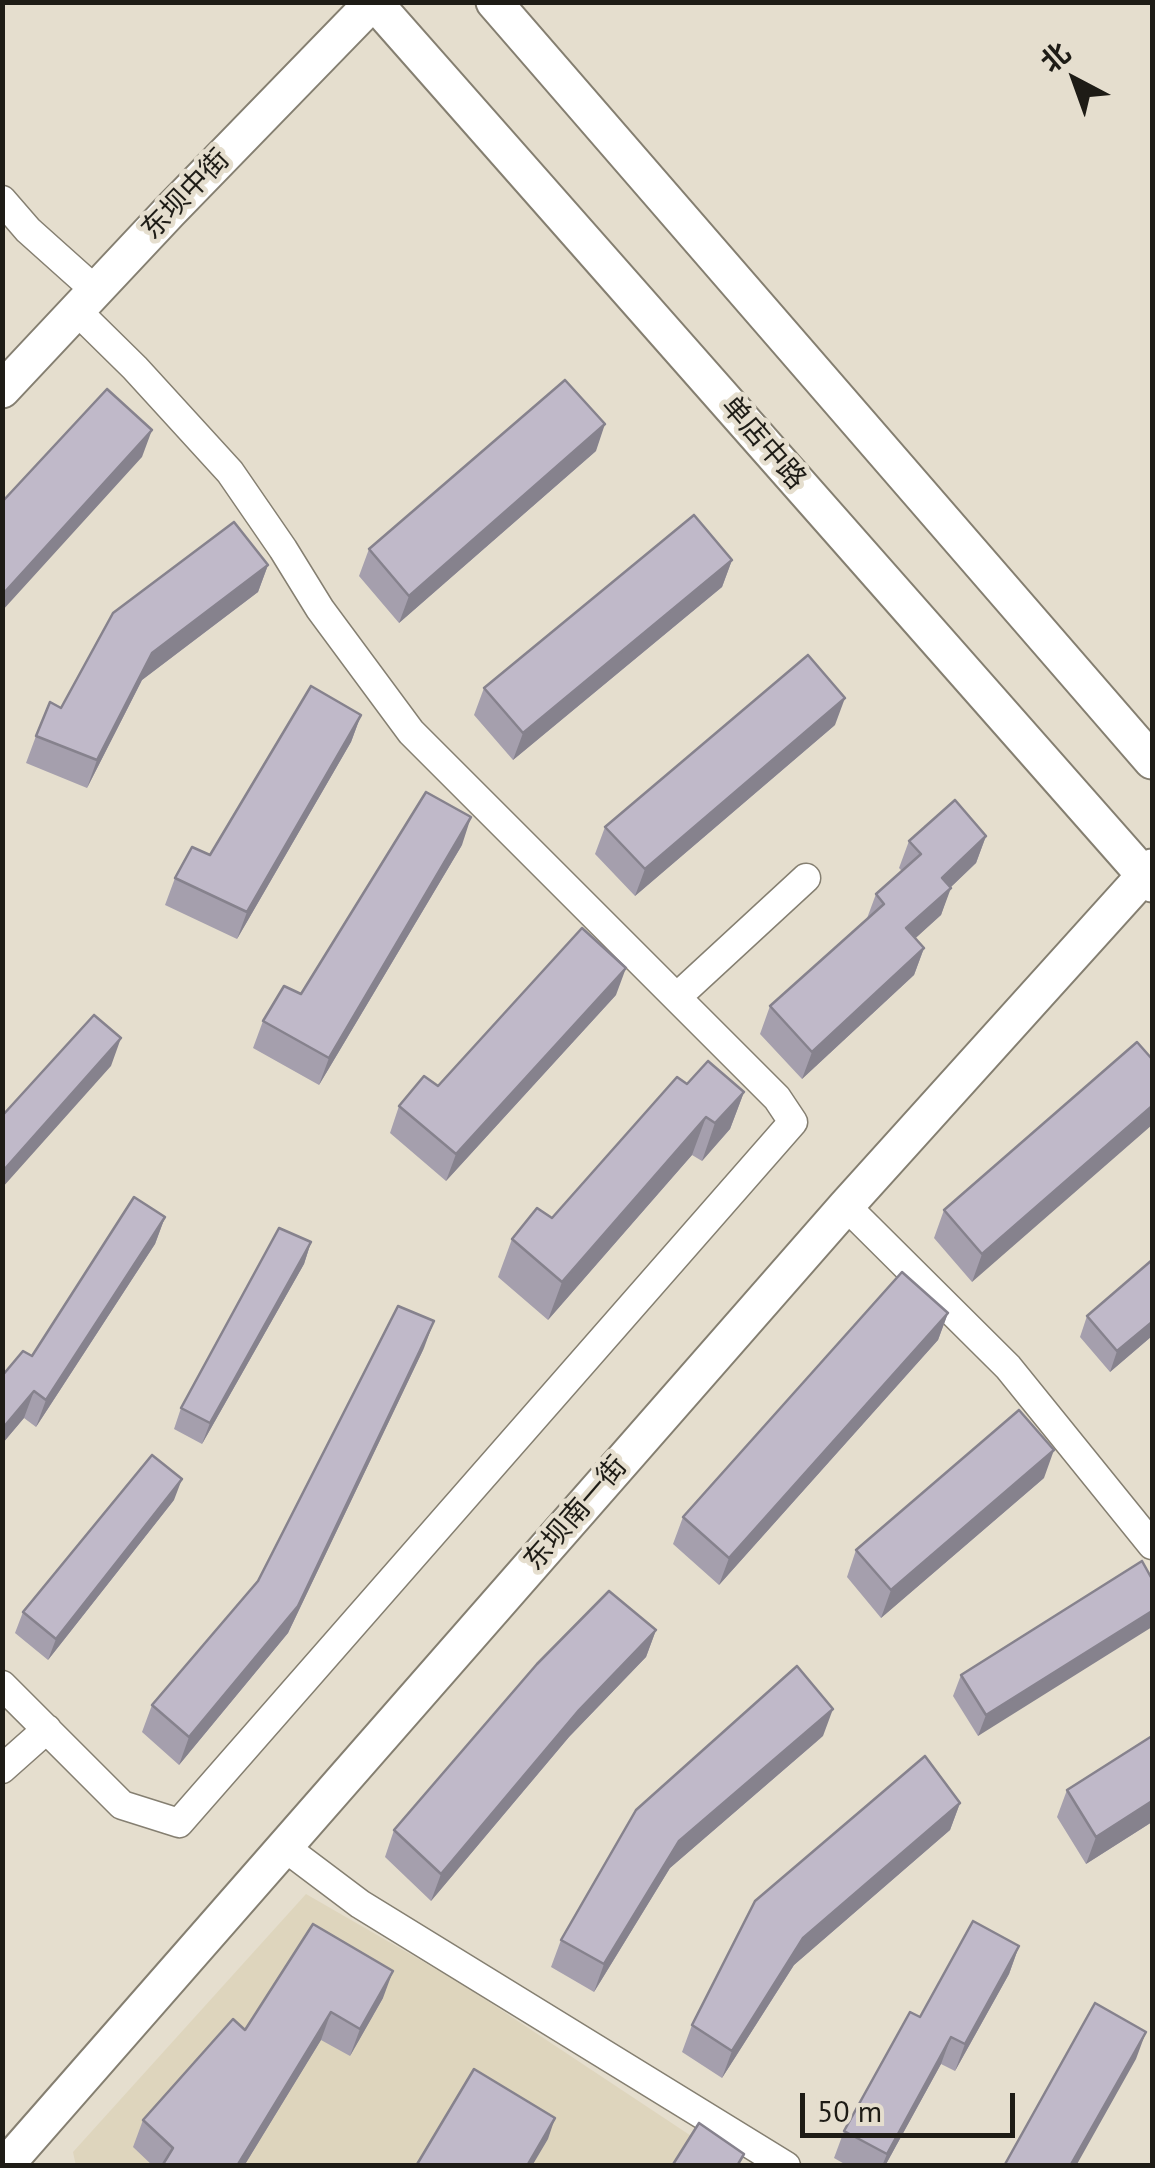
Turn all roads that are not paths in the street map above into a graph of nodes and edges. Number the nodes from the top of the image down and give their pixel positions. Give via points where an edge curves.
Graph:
1 (374, 2) edge
2 (494, 2) edge
3 (2, 200) edge
4 (86, 300) junction
5 (2, 390) edge
6 (1152, 760) edge
7 (1150, 875) edge
8 (806, 878) dead end
9 (677, 997) junction
10 (846, 1206) junction
11 (1152, 1545) edge
12 (2, 1685) edge
13 (47, 1729) junction
14 (2, 1769) edge
15 (283, 1846) junction
16 (5, 2166) edge
17 (786, 2166) edge

1 - 4 street, 东坝中街
1 - 7 street, 单店中路
2 - 6 street
3 - 4 street
4 - 5 street, 东坝中街
4 - 9 street via 136,368 230,472 412,732
7 - 10 street, 东坝南一街
8 - 9 street
9 - 13 street via 778,1098 793,1122 178,1823 122,1804
10 - 11 street via 1008,1367
10 - 15 street, 东坝南一街
12 - 13 street
13 - 14 street
15 - 16 street, 东坝南一街
15 - 17 street via 360,1904

